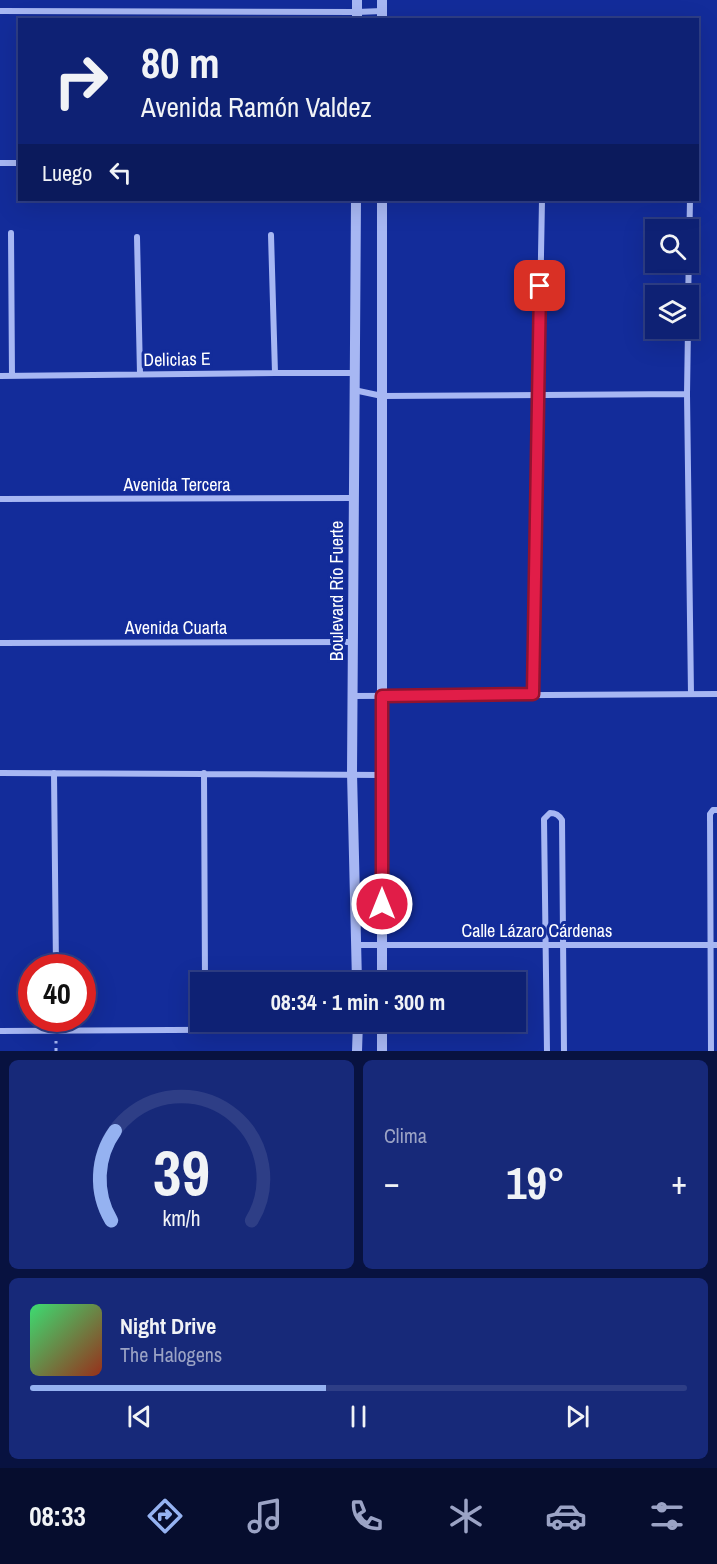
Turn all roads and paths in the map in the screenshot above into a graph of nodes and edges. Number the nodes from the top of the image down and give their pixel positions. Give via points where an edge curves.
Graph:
1 (357, 0) edge
2 (382, 10) edge
3 (0, 11) edge
4 (357, 16) edge
5 (0, 163) edge
6 (18, 163) edge
7 (356, 201) edge
8 (382, 201) edge
9 (542, 201) edge
10 (690, 201) edge
11 (12, 233) dead end
12 (271, 235) dead end
13 (137, 237) dead end
14 (688, 285) edge
15 (688, 339) edge
16 (275, 372) junction
17 (140, 374) junction
18 (354, 374) junction
19 (0, 375) edge
20 (12, 376) junction
21 (354, 390) junction
22 (687, 394) junction
23 (537, 395) junction
24 (382, 396) junction
25 (354, 498) junction
26 (0, 499) edge
27 (352, 642) junction
28 (0, 643) edge
29 (533, 694) junction
30 (691, 694) junction
31 (717, 694) edge
32 (352, 696) junction
33 (382, 696) junction
34 (0, 773) edge
35 (54, 773) junction
36 (204, 773) junction
37 (352, 773) junction
38 (382, 775) junction
39 (717, 810) edge
40 (357, 945) junction
41 (382, 945) junction
42 (546, 945) junction
43 (562, 945) junction
44 (714, 945) edge
45 (56, 954) edge
46 (205, 972) edge
47 (357, 972) edge
48 (382, 972) edge
49 (190, 1030) edge
50 (0, 1031) edge
51 (18, 1031) edge
52 (96, 1031) edge
53 (358, 1032) edge
54 (382, 1032) edge
55 (357, 1051) edge
56 (382, 1051) edge
57 (547, 1051) edge
58 (564, 1051) edge
59 (711, 1051) edge

1 - 4 street
2 - 4 street
3 - 4 street
5 - 6 street
7 - 18 street, Boulevard Río Fuerte
8 - 24 street
9 - 23 street
10 - 14 street
11 - 20 street
12 - 16 street
13 - 17 street
15 - 22 street
16 - 17 street, Delicias E
16 - 18 street, Delicias E
17 - 20 street, Delicias E
18 - 21 street, Boulevard Río Fuerte
19 - 20 street, Delicias E
21 - 24 street
21 - 25 street, Boulevard Río Fuerte
22 - 23 street
22 - 30 street
23 - 24 street
23 - 29 street
24 - 33 street
25 - 26 street, Avenida Tercera
25 - 27 street, Boulevard Río Fuerte
27 - 28 street, Avenida Cuarta
27 - 32 street, Boulevard Río Fuerte
29 - 30 street
29 - 33 street
30 - 31 street
32 - 33 street
32 - 37 street, Boulevard Río Fuerte
33 - 38 street
34 - 35 street
35 - 36 street
35 - 45 street
36 - 37 street
36 - 46 street
37 - 38 street
37 - 40 street, Boulevard Río Fuerte
38 - 41 street
39 - 44 street via 710,814
40 - 41 street, Calle Lázaro Cárdenas
40 - 47 street, Boulevard Río Fuerte
41 - 42 street, Calle Lázaro Cárdenas
41 - 48 street
42 - 43 street, Calle Lázaro Cárdenas
42 - 43 street via 544,819 555,813 562,820
42 - 57 street
43 - 44 street, Calle Lázaro Cárdenas
43 - 58 street
44 - 59 street
49 - 52 street
50 - 51 street
53 - 55 street
54 - 56 street

